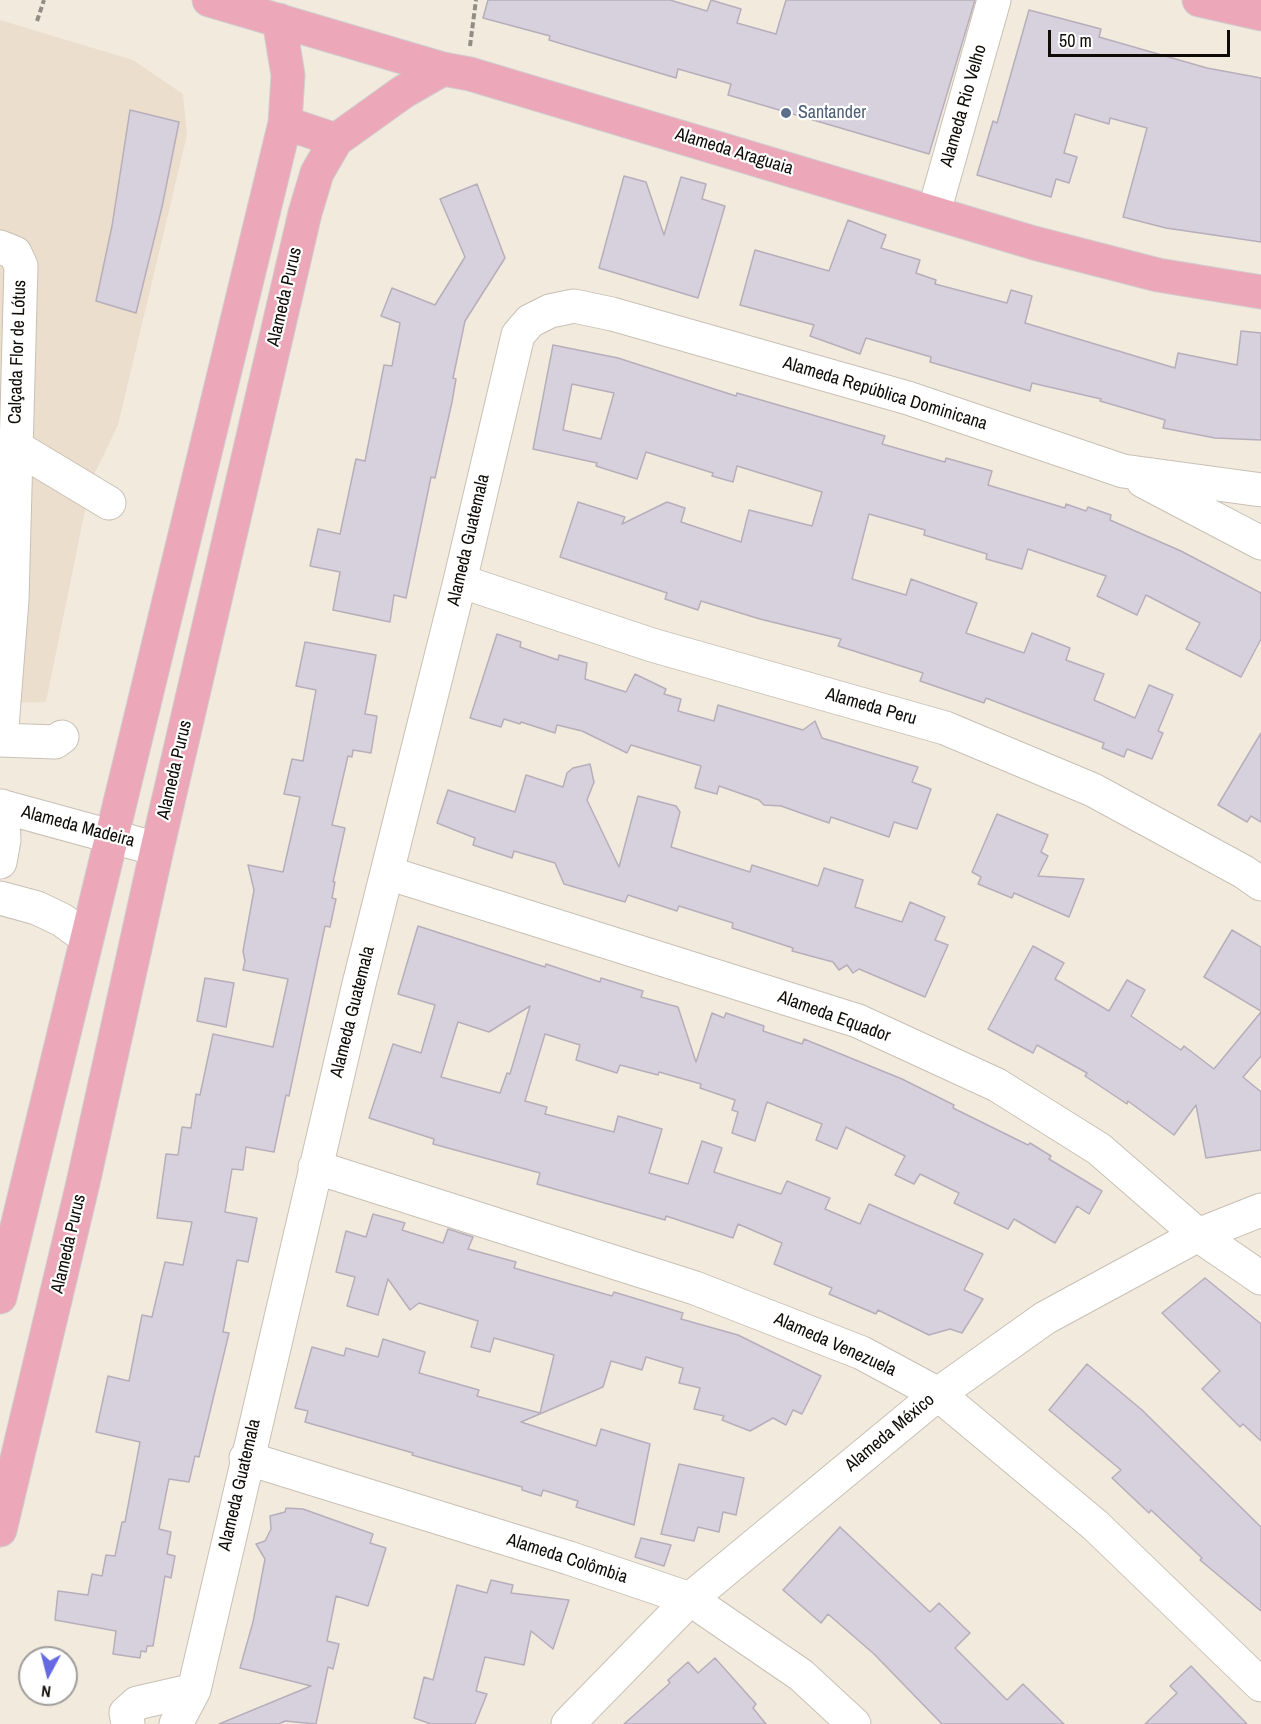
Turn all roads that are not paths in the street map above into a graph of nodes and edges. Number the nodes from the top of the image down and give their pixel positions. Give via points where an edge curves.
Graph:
1 (209, 0) edge
2 (994, 0) edge
3 (1199, 0) edge
4 (1261, 14) edge
5 (279, 20) junction
6 (456, 72) junction
7 (285, 123) junction
8 (336, 140) junction
9 (934, 212) junction
10 (8, 250) edge
11 (1261, 292) edge
12 (518, 335) joint
13 (8, 447) edge
14 (1123, 471) junction
15 (1261, 490) edge
16 (109, 503) dead end
17 (1261, 543) edge
18 (459, 581) junction
19 (6, 600) edge
20 (62, 736) dead end
21 (1, 740) edge
22 (1, 806) edge
23 (112, 836) junction
24 (157, 849) junction
25 (0, 862) edge
26 (388, 873) junction
27 (1261, 884) edge
28 (0, 898) edge
29 (87, 938) junction
30 (315, 1167) junction
31 (1261, 1210) edge
32 (1212, 1237) junction
33 (1261, 1278) edge
34 (0, 1297) edge
35 (938, 1394) junction
36 (246, 1458) junction
37 (0, 1530) edge
38 (690, 1599) junction
39 (1261, 1685) edge
40 (194, 1690) junction
41 (128, 1724) edge
42 (176, 1724) edge
43 (568, 1724) edge
44 (854, 1724) edge

1 - 5 main road, Alameda Araguaia
2 - 9 street, Alameda Rio Velho
3 - 4 main road
5 - 6 main road, Alameda Araguaia
5 - 7 main road via 288,75
6 - 8 main road, Alameda Purus via 403,92
6 - 9 main road, Alameda Araguaia
7 - 8 main road
7 - 23 main road
8 - 24 main road, Alameda Purus via 317,173 305,213
9 - 11 main road, Alameda Araguaia via 1158,275
10 - 13 street, Calçada Flor de Lótus via 21,266
12 - 14 street, Alameda República Dominicana via 530,321 550,311 574,306 612,314 908,398
12 - 18 street, Alameda Guatemala
13 - 16 street
13 - 19 street, Calçada Flor de Lótus
14 - 15 street, Alameda República Dominicana
14 - 17 street
18 - 26 street, Alameda Guatemala
18 - 27 street, Alameda Peru via 652,645 945,728 1093,790
19 - 21 street, Calçada Flor de Lótus
20 - 21 street via 55,742
22 - 23 street, Alameda Madeira
22 - 25 street via 4,840
23 - 24 street, Alameda Madeira
23 - 29 main road
24 - 37 main road, Alameda Purus
26 - 30 street, Alameda Guatemala
26 - 32 street, Alameda Equador via 858,1021 997,1085 1099,1149
28 - 29 street via 37,908
29 - 34 main road
30 - 35 street, Alameda Venezuela via 695,1288 862,1353
30 - 36 street, Alameda Guatemala
31 - 32 street, Alameda México
32 - 33 street, Alameda Equador
32 - 35 street, Alameda México via 1045,1318
35 - 38 street, Alameda México
35 - 39 street, Alameda Venezuela via 1095,1524
36 - 38 street, Alameda Colômbia
36 - 40 street, Alameda Guatemala
38 - 43 street, Alameda México
38 - 44 street, Alameda Colômbia via 801,1675
40 - 41 street via 137,1702 126,1713
40 - 42 street, Alameda Guatemala

